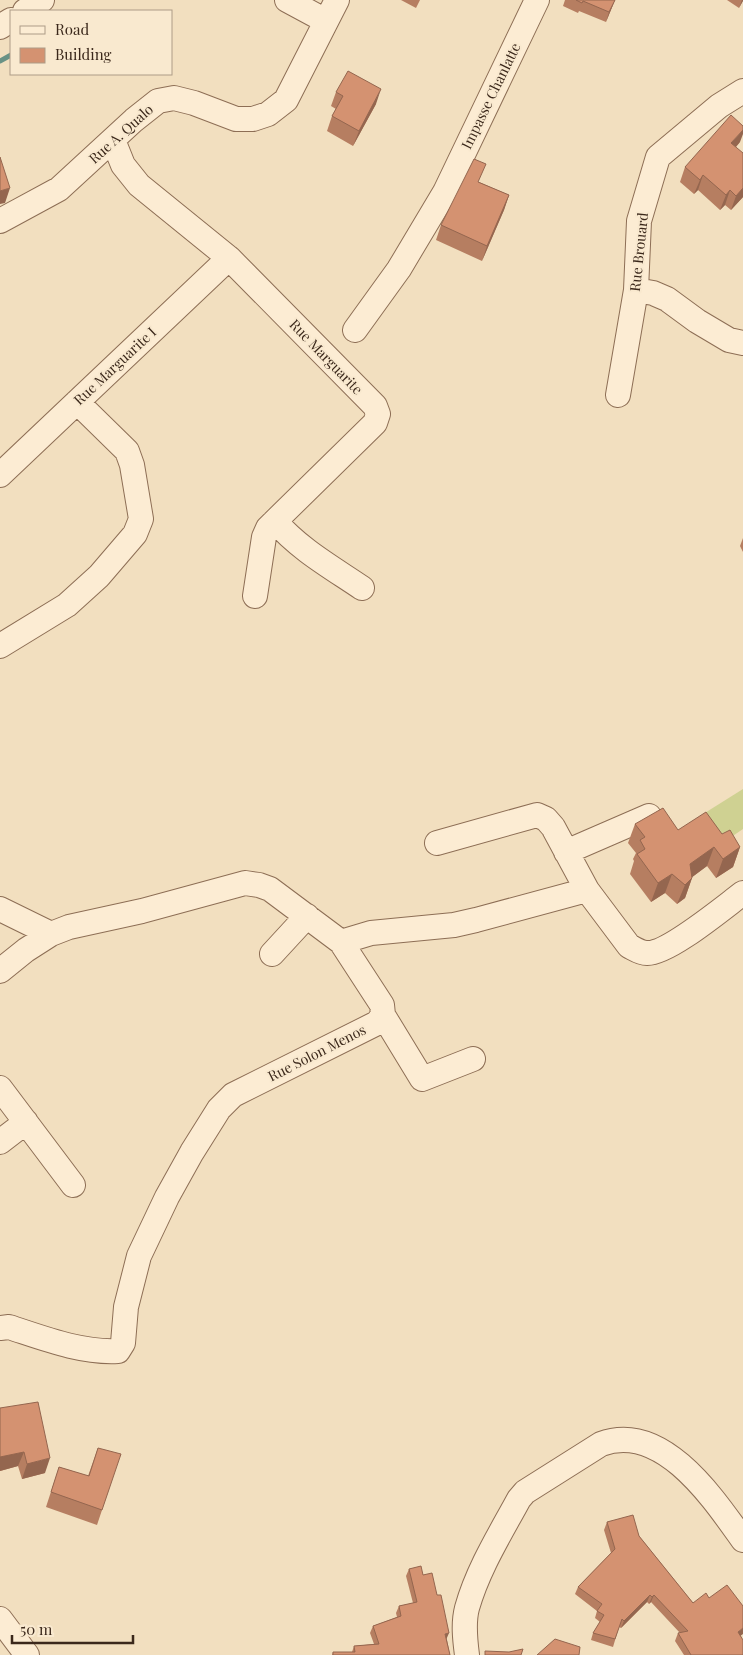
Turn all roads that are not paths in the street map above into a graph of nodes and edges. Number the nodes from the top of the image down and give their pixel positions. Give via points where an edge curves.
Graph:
1 (42, 0) edge
2 (288, 0) edge
3 (337, 0) edge
4 (537, 0) edge
5 (26, 10) edge
6 (326, 21) junction
7 (743, 91) edge
8 (113, 140) junction
9 (0, 220) edge
10 (229, 258) junction
11 (636, 290) junction
12 (355, 330) dead end
13 (743, 343) edge
14 (618, 396) dead end
15 (77, 402) junction
16 (0, 475) edge
17 (275, 521) junction
18 (362, 588) dead end
19 (255, 596) dead end
20 (0, 646) edge
21 (649, 816) edge
22 (437, 843) dead end
23 (566, 852) junction
24 (586, 890) junction
25 (743, 893) edge
26 (0, 909) edge
27 (307, 916) junction
28 (51, 934) junction
29 (341, 942) junction
30 (272, 954) dead end
31 (0, 972) edge
32 (383, 1015) junction
33 (473, 1059) dead end
34 (0, 1088) edge
35 (26, 1122) junction
36 (0, 1142) edge
37 (73, 1185) dead end
38 (0, 1328) edge
39 (743, 1540) edge
40 (0, 1619) edge
41 (27, 1655) edge
42 (468, 1655) edge

1 - 5 street
2 - 6 street
3 - 6 street, Rue A. Qualo
4 - 12 street, Impasse Chanlatte via 445,192 398,269
6 - 8 street, Rue A. Qualo via 286,100 268,114 236,119 174,98 158,101
7 - 11 street, Rue Brouard via 719,106 658,157 639,221
8 - 9 street, Rue A. Qualo via 59,189
8 - 10 street, Rue Marguarite via 124,165 139,185
10 - 15 street, Rue Marguarite I
10 - 17 street, Rue Marguarite via 375,406 378,414 375,423
11 - 13 street via 668,299 729,340
11 - 14 street, Rue Brouard
15 - 16 street, Rue Marguarite I
15 - 20 street via 127,451 141,519 135,534 93,582 67,604
17 - 18 street via 302,548
17 - 19 street, Rue Marguarite via 264,536
21 - 23 street
22 - 23 street via 536,815 554,827
23 - 24 street
24 - 25 street via 629,946 648,954 675,943
24 - 29 street via 454,925 371,933
26 - 28 street
27 - 28 street via 259,884 246,883
27 - 29 street
27 - 30 street
28 - 31 street
29 - 32 street via 382,1005
32 - 33 street via 422,1079
32 - 38 street, Rue Solon Menos via 377,1022 234,1095 219,1109 167,1197 139,1256 126,1307 123,1342 118,1351 65,1344 8,1327
34 - 35 street
35 - 36 street
35 - 37 street
39 - 42 street via 705,1488 657,1448 628,1440 601,1444 519,1499 483,1564 467,1610 465,1640
40 - 41 street

